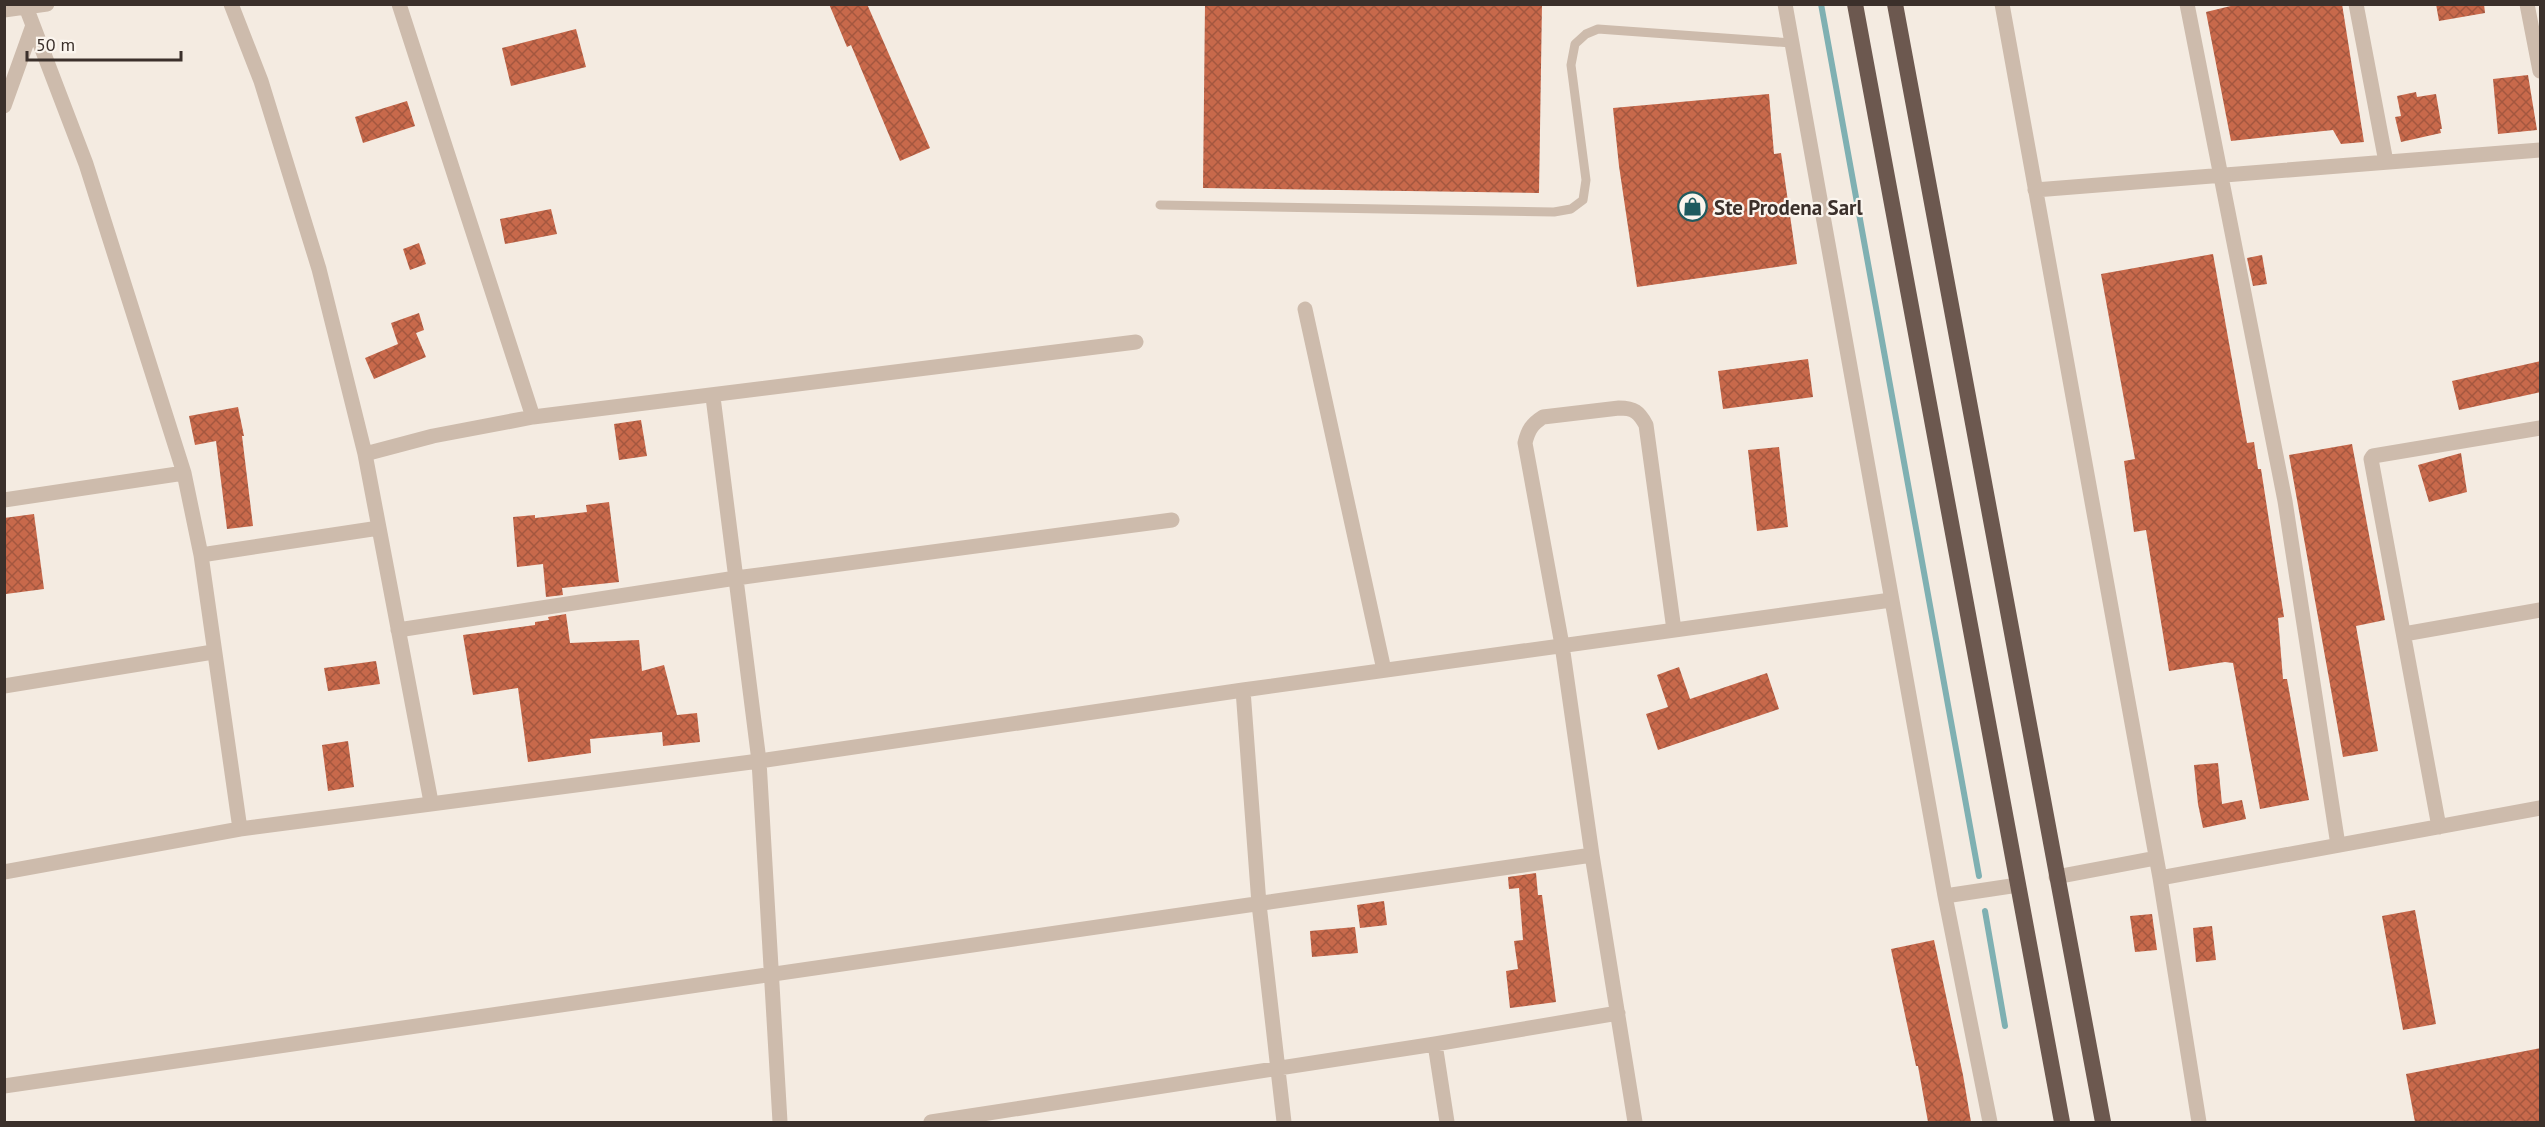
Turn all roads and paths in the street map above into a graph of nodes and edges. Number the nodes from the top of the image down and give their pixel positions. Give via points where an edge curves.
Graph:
1 (47, 4) edge
2 (231, 4) edge
3 (399, 4) edge
4 (1785, 4) edge
5 (1855, 4) edge
6 (1894, 4) edge
7 (2002, 4) edge
8 (2187, 4) edge
9 (2356, 4) edge
10 (2527, 4) edge
11 (26, 8) junction
12 (4, 10) edge
13 (32, 28) junction
14 (1792, 43) junction
15 (2541, 72) edge
16 (4, 106) edge
17 (2541, 150) edge
18 (2386, 162) junction
19 (2219, 175) junction
20 (2035, 190) junction
21 (1160, 205) dead end
22 (1305, 309) dead end
23 (1136, 342) dead end
24 (713, 397) junction
25 (533, 417) junction
26 (2541, 428) edge
27 (365, 454) junction
28 (184, 473) junction
29 (4, 500) edge
30 (1172, 520) dead end
31 (379, 528) junction
32 (201, 555) junction
33 (736, 578) junction
34 (1891, 600) junction
35 (2541, 610) edge
36 (398, 630) junction
37 (1674, 630) junction
38 (2404, 634) junction
39 (1562, 645) junction
40 (213, 652) junction
41 (1384, 670) junction
42 (4, 686) edge
43 (1243, 690) junction
44 (759, 761) junction
45 (431, 802) junction
46 (2541, 808) edge
47 (2439, 827) junction
48 (240, 829) junction
49 (2338, 845) junction
50 (1592, 855) junction
51 (2156, 858) junction
52 (4, 872) edge
53 (2056, 877) junction
54 (2160, 878) junction
55 (2018, 885) junction
56 (1945, 896) junction
57 (1259, 904) junction
58 (773, 975) junction
59 (1618, 1013) junction
60 (1435, 1044) junction
61 (1279, 1068) junction
62 (4, 1086) edge
63 (780, 1122) edge
64 (931, 1122) edge
65 (1284, 1122) edge
66 (1447, 1122) edge
67 (1635, 1122) edge
68 (1990, 1122) edge
69 (2062, 1122) edge
70 (2103, 1122) edge
71 (2199, 1122) edge

1 - 11 street
2 - 27 street via 261,81 319,269
3 - 25 street
4 - 14 street
5 - 55 highway
6 - 53 highway
7 - 20 street
8 - 19 street
9 - 18 street
10 - 15 street
11 - 12 street
11 - 13 street
13 - 16 street
13 - 28 street via 86,164
14 - 21 lane via 1598,28 1586,34 1575,44 1571,65 1586,180 1583,200 1571,209 1554,212
14 - 34 street
17 - 18 street
18 - 19 street
19 - 20 street
19 - 49 street via 2285,501
20 - 51 street
22 - 41 street
23 - 24 street
24 - 25 street
24 - 33 street
25 - 27 street
26 - 38 street via 2373,456 2370,464
27 - 31 street
28 - 29 street
28 - 32 street
30 - 33 street
31 - 32 street
31 - 36 street
32 - 40 street
33 - 36 street
33 - 44 street
34 - 37 street
34 - 56 street
35 - 38 street
36 - 45 street
37 - 39 street
37 - 39 street via 1646,425 1640,413 1619,408 1544,417 1534,423 1525,443
38 - 47 street
39 - 41 street
39 - 50 street
40 - 42 street
40 - 48 street
41 - 43 street
43 - 44 street
43 - 57 street
44 - 45 street
44 - 58 street
45 - 48 street
46 - 47 street
47 - 49 street
48 - 52 street
49 - 54 street
50 - 57 street
50 - 59 street
51 - 53 street
51 - 54 street
53 - 70 highway
54 - 71 street
55 - 56 street
55 - 69 highway
56 - 68 street
57 - 58 street
57 - 61 street
58 - 62 street
58 - 63 street
59 - 60 street
59 - 67 street
60 - 61 street
60 - 66 street
61 - 64 street
61 - 65 street

